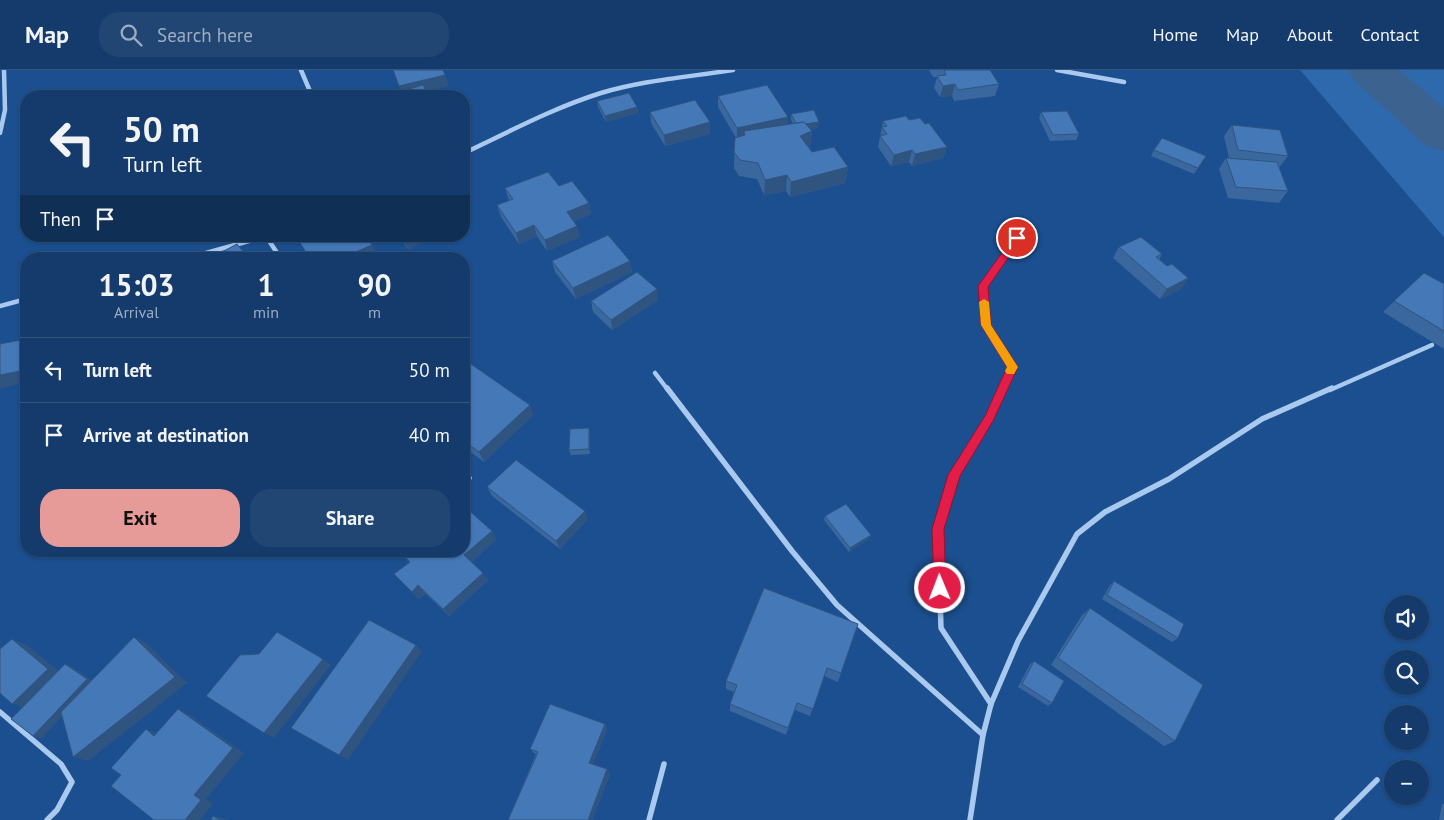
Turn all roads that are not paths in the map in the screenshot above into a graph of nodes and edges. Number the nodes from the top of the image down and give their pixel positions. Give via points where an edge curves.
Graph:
1 (4, 70) edge
2 (302, 70) edge
3 (733, 70) edge
4 (1057, 70) edge
5 (1124, 82) dead end
6 (310, 90) edge
7 (0, 133) edge
8 (470, 149) edge
9 (1017, 238) dead end
10 (245, 242) edge
11 (209, 252) edge
12 (20, 301) edge
13 (0, 306) edge
14 (1432, 345) dead end
15 (655, 373) dead end
16 (991, 704) junction
17 (0, 712) edge
18 (984, 735) junction
19 (664, 764) dead end
20 (1378, 780) dead end
21 (47, 820) edge
22 (649, 820) edge
23 (970, 820) edge
24 (1337, 820) edge

1 - 7 street via 6,91
2 - 6 street
3 - 8 street via 649,82 601,93
4 - 5 street
9 - 16 street via 983,286 986,325 1012,367 989,418 954,475 938,529 941,628
10 - 11 street
12 - 13 street
14 - 16 street via 1262,419 1169,479 1105,512 1078,534 1018,641
15 - 18 street via 792,551 838,605
16 - 18 street
17 - 21 street via 61,764 72,782
18 - 23 street
19 - 22 street
20 - 24 street

